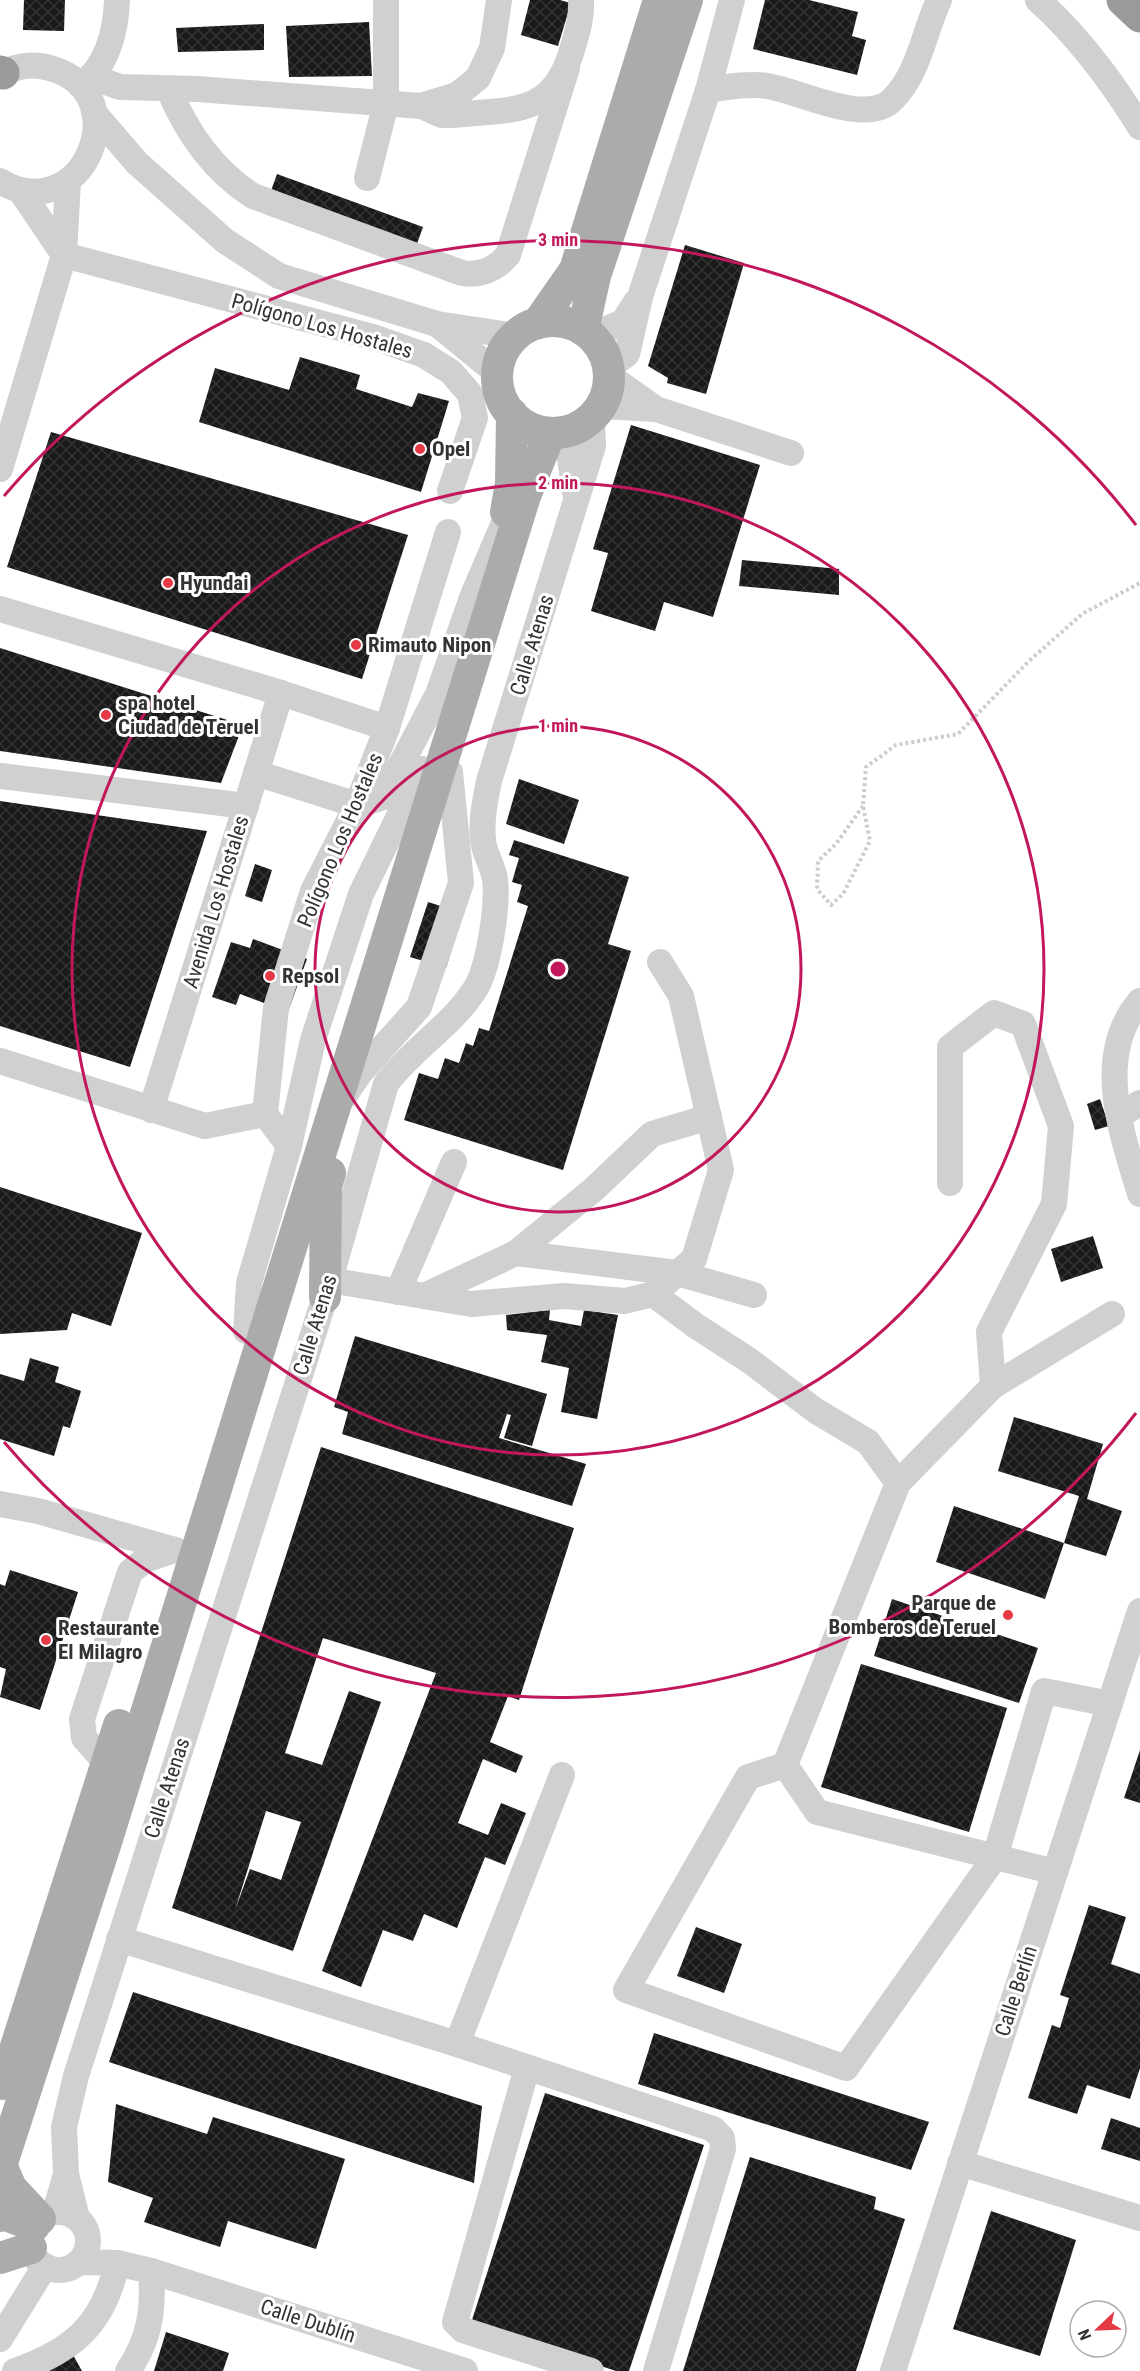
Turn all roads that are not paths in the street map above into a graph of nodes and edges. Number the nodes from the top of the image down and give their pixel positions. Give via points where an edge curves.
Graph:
1 (117, 0) edge
2 (499, 0) edge
3 (581, 0) edge
4 (659, 0) edge
5 (687, 0) edge
6 (732, 0) edge
7 (939, 0) edge
8 (1038, 0) edge
9 (1123, 0) edge
10 (386, 2) dead end
11 (1140, 16) edge
12 (567, 68) junction
13 (1, 74) edge
14 (86, 81) junction
15 (169, 90) junction
16 (708, 90) junction
17 (386, 103) junction
18 (421, 106) junction
19 (94, 113) junction
20 (1140, 127) edge
21 (89, 158) junction
22 (137, 163) junction
23 (367, 178) dead end
24 (68, 181) junction
25 (10, 186) edge
26 (64, 255) junction
27 (640, 297) junction
28 (437, 324) junction
29 (526, 329) junction
30 (587, 333) junction
31 (609, 372) junction
32 (498, 374) junction
33 (656, 409) junction
34 (512, 414) junction
35 (577, 422) junction
36 (791, 453) dead end
37 (0, 470) edge
38 (450, 491) dead end
39 (504, 523) junction
40 (448, 532) dead end
41 (0, 609) edge
42 (485, 630) junction
43 (281, 693) junction
44 (387, 728) junction
45 (436, 771) junction
46 (256, 773) junction
47 (0, 776) edge
48 (357, 805) junction
49 (246, 806) junction
50 (483, 842) junction
51 (460, 883) junction
52 (660, 962) dead end
53 (1140, 1001) edge
54 (419, 1007) junction
55 (0, 1061) edge
56 (398, 1069) junction
57 (359, 1074) junction
58 (1140, 1103) edge
59 (151, 1110) junction
60 (334, 1110) junction
61 (265, 1114) junction
62 (1119, 1116) junction
63 (709, 1117) junction
64 (289, 1146) junction
65 (454, 1162) dead end
66 (950, 1183) dead end
67 (1140, 1194) edge
68 (516, 1253) junction
69 (677, 1273) junction
70 (327, 1289) junction
71 (398, 1292) junction
72 (653, 1294) junction
73 (754, 1295) dead end
74 (424, 1296) junction
75 (1112, 1314) dead end
76 (246, 1330) junction
77 (993, 1386) junction
78 (898, 1483) junction
79 (0, 1504) edge
80 (175, 1550) junction
81 (1140, 1611) edge
82 (1110, 1704) junction
83 (785, 1765) junction
84 (562, 1775) dead end
85 (995, 1857) junction
86 (1055, 1872) junction
87 (52, 1936) junction
88 (119, 1939) junction
89 (457, 2044) junction
90 (527, 2068) junction
91 (0, 2098) edge
92 (0, 2157) edge
93 (960, 2163) junction
94 (0, 2216) edge
95 (1140, 2218) edge
96 (44, 2233) edge
97 (0, 2258) edge
98 (79, 2262) junction
99 (117, 2263) junction
100 (151, 2271) junction
101 (0, 2339) edge
102 (15, 2371) edge
103 (128, 2371) edge
104 (465, 2371) edge
105 (591, 2371) edge
106 (656, 2371) edge
107 (893, 2371) edge

1 - 14 street via 112,36
2 - 18 street via 492,48 478,78 457,95
3 - 12 street via 580,23
4 - 29 main road via 575,270
5 - 30 main road via 595,276
6 - 16 street
7 - 16 street via 915,64 894,99 883,107 857,110 764,86
8 - 20 street via 1084,46
9 - 11 highway
10 - 17 street
12 - 15 street via 508,255 495,267 476,274 462,273 253,196 206,154 184,122
12 - 18 street via 547,97 528,106 442,115
13 - 14 street via 20,67 45,66
14 - 15 street
14 - 19 street
15 - 17 street
16 - 27 street
17 - 18 street
17 - 23 street
19 - 21 street via 95,141
19 - 22 street
21 - 22 street
21 - 24 street
22 - 28 street via 225,241 279,276
24 - 25 street via 44,190
24 - 26 street
25 - 26 street
26 - 37 street
26 - 38 street, Polígono Los Hostales via 373,337 433,360 451,372 470,394 475,418
27 - 30 street via 623,322
27 - 31 street via 627,354
28 - 29 street
28 - 32 street
29 - 30 main road via 569,323
29 - 32 main road via 500,360
30 - 31 main road via 600,347
31 - 33 street
31 - 35 main road via 607,391
32 - 34 main road via 504,402
33 - 35 street
33 - 36 street
34 - 35 main road via 526,426
34 - 39 main road via 511,483
35 - 42 main road via 525,496
35 - 50 street, Calle Atenas via 577,501 489,781 482,811
39 - 45 main road
39 - 48 street via 438,694 384,797
40 - 44 street, Polígono Los Hostales
41 - 43 street
42 - 45 main road via 483,665
42 - 60 main road
43 - 44 street
43 - 46 street, Avenida Los Hostales
44 - 48 street, Polígono Los Hostales
45 - 51 street
45 - 57 main road
45 - 64 street via 361,894 313,1040
45 - 76 main road
46 - 48 street
46 - 49 street, Avenida Los Hostales
47 - 49 street
48 - 61 street, Polígono Los Hostales via 313,891 276,1008
49 - 59 street, Avenida Los Hostales
50 - 51 street
50 - 56 street, Calle Atenas via 495,878 495,902 492,936 475,989
51 - 54 street
52 - 63 street via 681,996
53 - 62 street via 1123,1034 1115,1067
54 - 56 street
54 - 57 street
55 - 59 street
56 - 70 street, Calle Atenas via 386,1084
57 - 60 street
57 - 70 main road via 326,1186
58 - 62 street
59 - 61 street via 205,1126
60 - 92 main road
61 - 64 street
62 - 67 street
63 - 68 street via 652,1134 593,1190
63 - 69 street via 721,1170 694,1259
64 - 76 street via 249,1283
65 - 71 street
66 - 77 street via 950,1047 994,1013 1023,1024 1061,1126 1054,1204 989,1332
68 - 69 street
68 - 74 street
69 - 72 street
69 - 73 street
70 - 71 street
70 - 88 street, Calle Atenas
71 - 74 street
72 - 74 street via 625,1301 564,1296 471,1304
72 - 78 street via 816,1411 868,1442
75 - 77 street
76 - 80 main road
77 - 78 street
78 - 83 street
79 - 80 street
80 - 87 main road
81 - 82 street, Calle Berlín
82 - 85 street via 1044,1691
82 - 86 street, Calle Berlín
83 - 85 street via 818,1812
83 - 85 street via 748,1777 626,1990 846,2068
84 - 89 street
85 - 86 street
86 - 93 street, Calle Berlín
87 - 91 main road
87 - 92 main road
88 - 89 street
88 - 96 street, Calle Atenas via 67,2105 66,2174
89 - 90 street
90 - 105 street via 455,2322 463,2330
90 - 106 street via 712,2130 722,2138 720,2159
92 - 96 main road via 11,2188
93 - 95 street
93 - 107 street, Calle Berlín
94 - 96 main road via 4,2214
96 - 97 main road
96 - 98 street via 85,2254
96 - 98 street, Calle Dublín via 63,2270
96 - 100 street, Calle Dublín
96 - 101 street
98 - 99 street, Calle Dublín
99 - 100 street, Calle Dublín
99 - 102 street via 110,2292 93,2324 58,2352
100 - 103 street via 152,2317 141,2351
100 - 104 street, Calle Dublín

